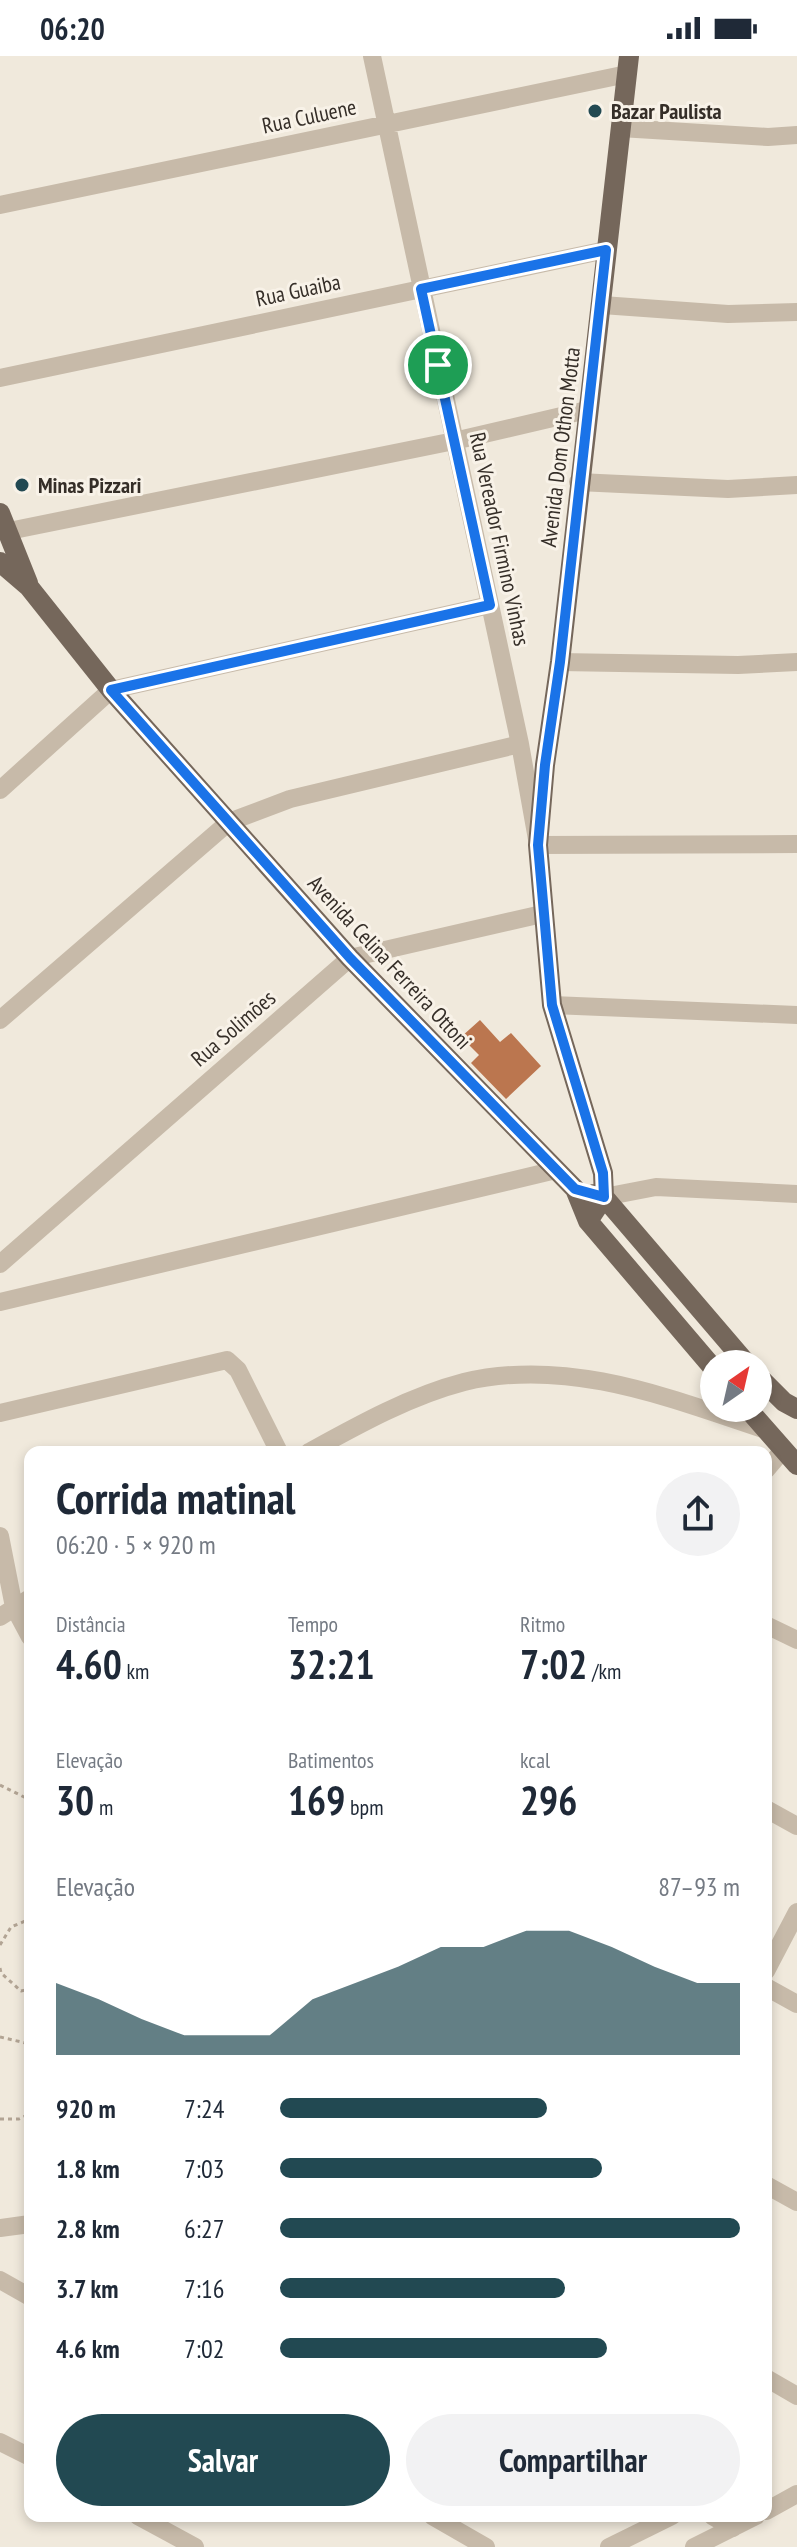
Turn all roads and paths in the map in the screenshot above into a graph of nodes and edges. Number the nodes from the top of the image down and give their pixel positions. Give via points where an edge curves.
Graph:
1 (372, 56) edge
2 (628, 65) edge
3 (386, 125) junction
4 (620, 128) junction
5 (797, 135) edge
6 (0, 205) edge
7 (606, 250) junction
8 (421, 289) junction
9 (602, 305) junction
10 (797, 312) edge
11 (0, 378) edge
12 (587, 410) junction
13 (454, 441) junction
14 (578, 482) junction
15 (797, 485) edge
16 (4, 522) edge
17 (0, 562) edge
18 (29, 587) junction
19 (490, 605) junction
20 (560, 662) junction
21 (797, 662) edge
22 (111, 690) junction
23 (520, 744) junction
24 (0, 790) edge
25 (229, 822) junction
26 (797, 844) edge
27 (538, 845) junction
28 (542, 914) junction
29 (350, 958) junction
30 (552, 1005) junction
31 (797, 1015) edge
32 (0, 1020) edge
33 (556, 1170) junction
34 (575, 1189) junction
35 (797, 1194) edge
36 (604, 1197) junction
37 (588, 1221) junction
38 (0, 1264) edge
39 (0, 1302) edge
40 (735, 1350) edge
41 (700, 1353) edge
42 (772, 1390) edge
43 (797, 1409) edge
44 (0, 1413) edge
45 (759, 1422) edge
46 (766, 1430) junction
47 (276, 1446) edge
48 (321, 1446) edge
49 (790, 1457) edge
50 (772, 1467) edge
51 (0, 1536) edge
52 (15, 1607) edge
53 (24, 1625) edge
54 (772, 1628) edge
55 (797, 1640) edge
56 (0, 1785) edge
57 (24, 1797) edge
58 (772, 1812) edge
59 (797, 1826) edge
60 (797, 1912) edge
61 (24, 1922) edge
62 (0, 1945) edge
63 (772, 1960) edge
64 (0, 1968) edge
65 (24, 1990) edge
66 (772, 1990) edge
67 (797, 2004) edge
68 (0, 2037) edge
69 (24, 2043) edge
70 (24, 2117) edge
71 (0, 2119) edge
72 (772, 2188) edge
73 (797, 2202) edge
74 (24, 2225) edge
75 (0, 2228) edge
76 (0, 2280) edge
77 (24, 2294) edge
78 (772, 2381) edge
79 (797, 2396) edge
80 (0, 2442) edge
81 (24, 2453) edge
82 (797, 2494) edge
83 (772, 2508) edge
84 (149, 2522) edge
85 (442, 2522) edge
86 (660, 2522) edge
87 (722, 2522) edge
88 (744, 2522) edge
89 (733, 2528) junction
90 (195, 2547) edge
91 (486, 2547) edge
92 (609, 2547) edge
93 (694, 2547) edge

1 - 3 street, Rua Vereador Firmino Vinhas
2 - 3 street, Rua Culuene
2 - 4 main road, Avenida Dom Othon Motta
3 - 6 street, Rua Culuene
3 - 8 street, Rua Vereador Firmino Vinhas
4 - 5 street
4 - 7 main road, Avenida Dom Othon Motta
7 - 8 street, Rua Guaiba
7 - 9 main road, Avenida Dom Othon Motta
8 - 11 street, Rua Guaiba
8 - 13 street, Rua Vereador Firmino Vinhas
9 - 10 street via 728,314
9 - 12 main road, Avenida Dom Othon Motta
12 - 13 street
12 - 14 main road, Avenida Dom Othon Motta
13 - 16 street
13 - 19 street, Rua Vereador Firmino Vinhas
14 - 15 street via 728,489
14 - 20 main road, Avenida Dom Othon Motta
16 - 18 main road, Avenida Celina Ferreira Ottoni
17 - 18 main road, Avenida Celina Ferreira Ottoni
18 - 22 main road, Avenida Celina Ferreira Ottoni
19 - 22 street
19 - 23 street, Rua Vereador Firmino Vinhas
20 - 21 street
20 - 27 main road, Avenida Dom Othon Motta
22 - 24 street
22 - 25 main road, Avenida Celina Ferreira Ottoni
23 - 25 street via 290,799
23 - 27 street, Rua Vereador Firmino Vinhas
25 - 29 main road, Avenida Celina Ferreira Ottoni
25 - 32 street
26 - 27 street
27 - 28 main road, Avenida Dom Othon Motta
28 - 29 street, Rua Solimões
28 - 30 main road, Avenida Dom Othon Motta
29 - 33 main road, Avenida Celina Ferreira Ottoni
29 - 38 street, Rua Solimões
30 - 31 street
30 - 36 main road, Avenida Dom Othon Motta via 603,1173
33 - 34 main road, Avenida Celina Ferreira Ottoni
33 - 39 street
34 - 36 main road
34 - 37 main road, Avenida Celina Ferreira Ottoni
35 - 36 street via 656,1187
36 - 37 main road
36 - 40 main road
37 - 41 main road, Avenida Celina Ferreira Ottoni
42 - 43 main road
44 - 47 street via 227,1360 238,1370
45 - 46 main road
46 - 48 street via 657,1394 575,1376 512,1375 463,1382 401,1405
46 - 49 main road
49 - 50 street
51 - 52 street
52 - 53 street
54 - 55 street
56 - 57 path
58 - 59 street
60 - 63 street
61 - 62 path via 11,1927
64 - 65 path
66 - 67 street
68 - 69 path
70 - 71 path
72 - 73 street
74 - 75 street
76 - 77 street
78 - 79 street
80 - 81 street
82 - 83 street
84 - 90 street
85 - 91 street
86 - 92 street
87 - 89 street
88 - 89 street
89 - 93 street

